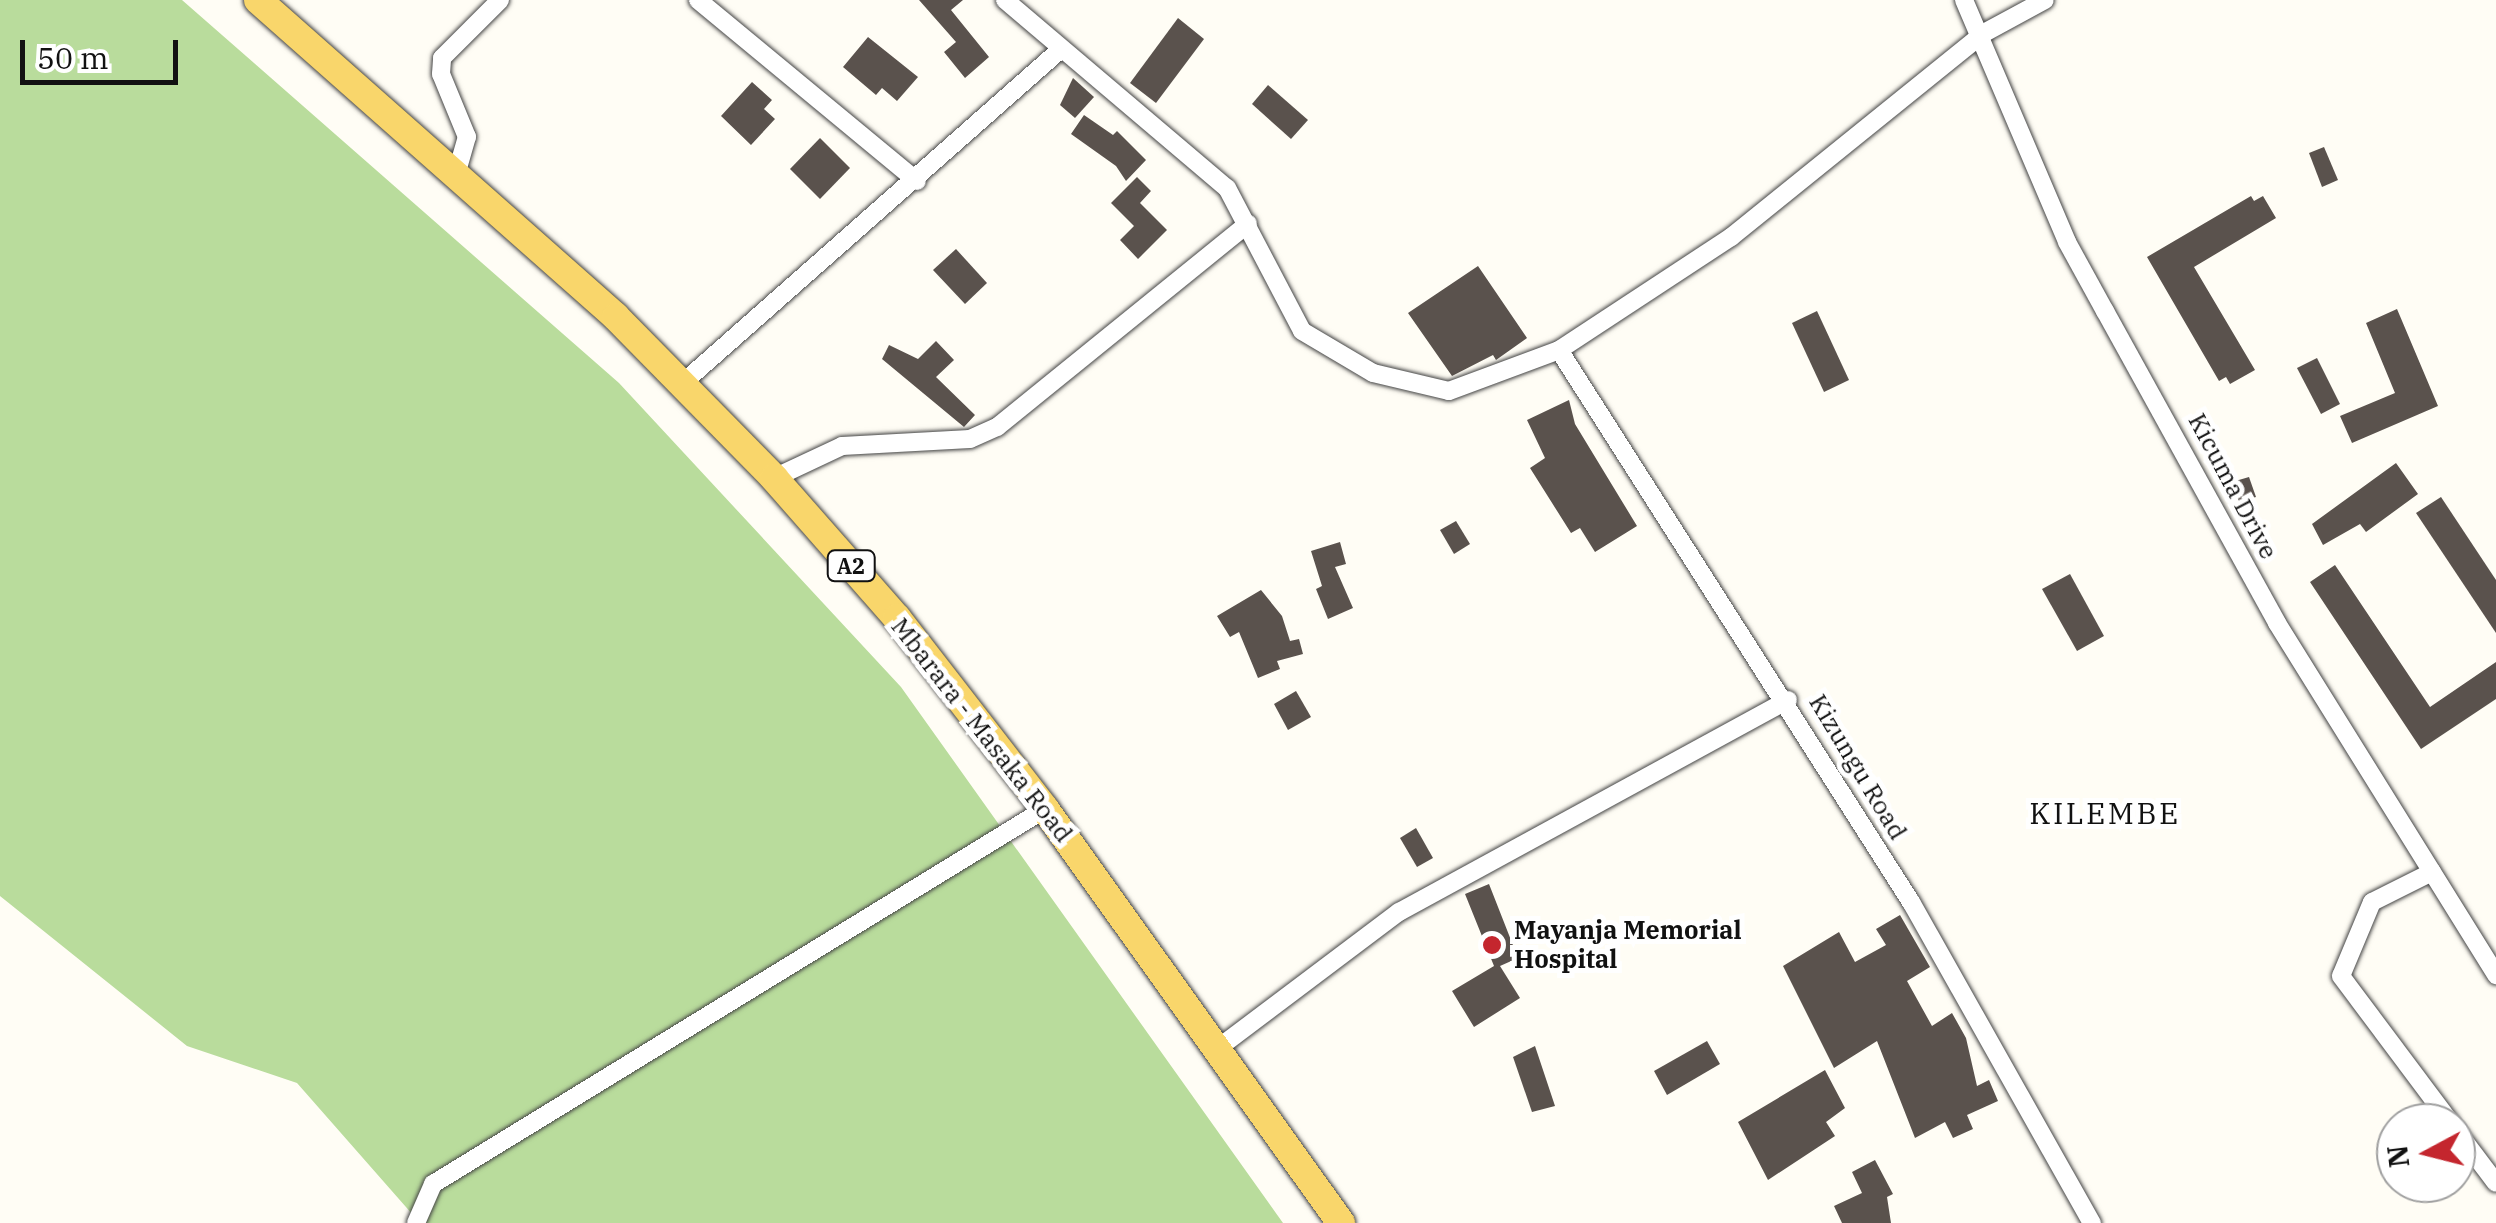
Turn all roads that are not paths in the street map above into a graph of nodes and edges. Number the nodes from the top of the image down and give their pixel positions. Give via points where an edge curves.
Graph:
1 (258, 0) edge
2 (500, 0) edge
3 (698, 0) edge
4 (1005, 0) edge
5 (1964, 0) edge
6 (2045, 0) edge
7 (1984, 34) junction
8 (1061, 49) junction
9 (456, 175) junction
10 (917, 181) junction
11 (1248, 224) junction
12 (1559, 350) junction
13 (685, 381) junction
14 (774, 478) junction
15 (1788, 700) junction
16 (1045, 809) junction
17 (2432, 872) junction
18 (2496, 975) edge
19 (1216, 1049) junction
20 (2436, 1103) edge
21 (2476, 1157) edge
22 (2496, 1184) edge
23 (416, 1223) edge
24 (1341, 1223) edge
25 (2092, 1223) edge

1 - 9 main road, Mbarara - Masaka Road / A2
2 - 9 street via 442,58 441,74 467,136
3 - 10 street
4 - 8 street
5 - 7 street, Kicuma Drive
6 - 7 street
7 - 12 street via 1816,174
7 - 17 street, Kicuma Drive via 2068,242 2104,311 2276,623
8 - 10 street
8 - 11 street via 1227,188
9 - 13 main road, Mbarara - Masaka Road / A2
10 - 13 street
11 - 12 street via 1278,296 1302,331 1374,373 1449,391
11 - 14 street via 997,427 970,438 842,446
12 - 15 street, Kizungu Road
13 - 14 main road, Mbarara - Masaka Road / A2
14 - 16 main road, Mbarara - Masaka Road / A2 via 897,618
15 - 19 street via 1399,912
15 - 25 street, Kizungu Road via 1912,902
16 - 19 main road, Mbarara - Masaka Road / A2
16 - 23 street via 433,1184
17 - 18 street, Kicuma Drive
17 - 20 street via 2372,902 2341,976
19 - 24 main road, Mbarara - Masaka Road / A2
21 - 22 street

